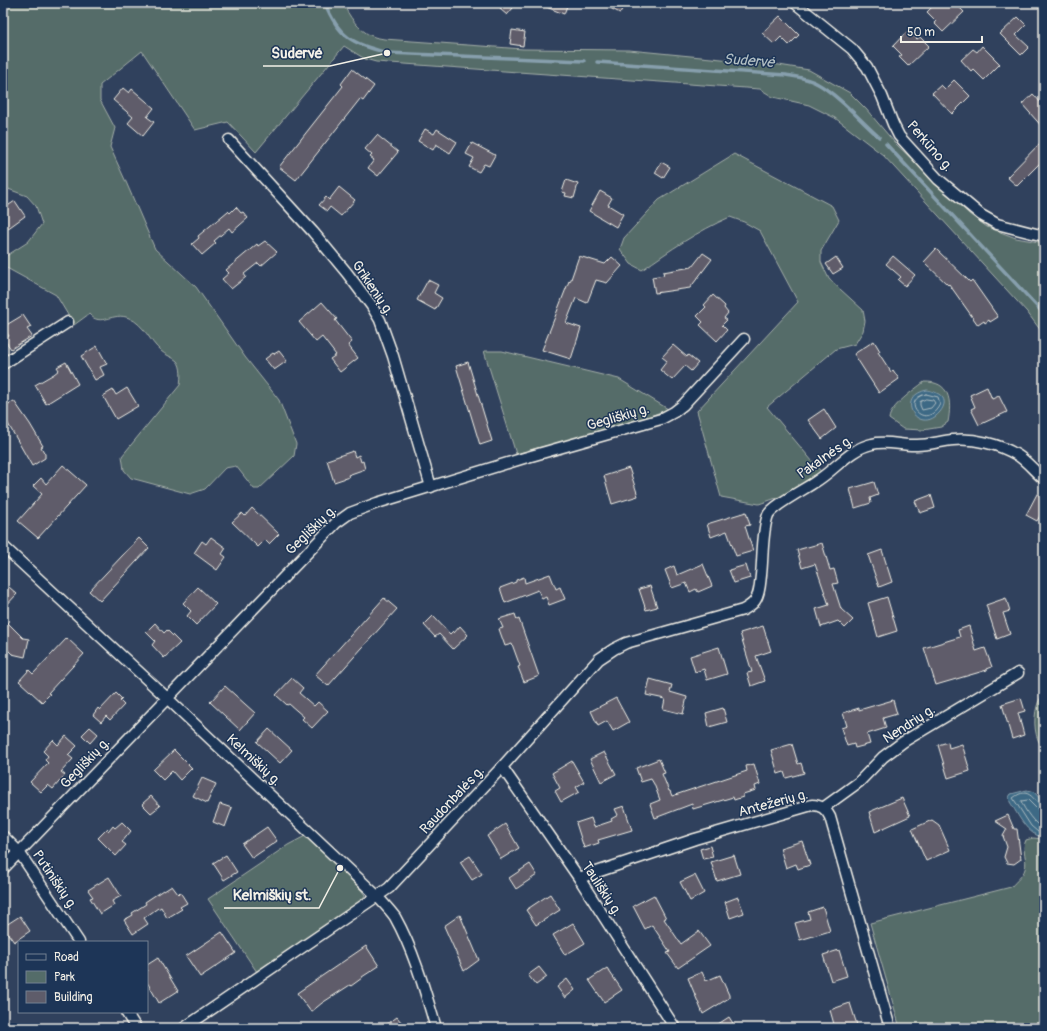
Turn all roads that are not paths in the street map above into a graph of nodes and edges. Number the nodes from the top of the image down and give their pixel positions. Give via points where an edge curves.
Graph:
1 (795, 3) edge
2 (229, 140) dead end
3 (1044, 236) edge
4 (68, 322) dead end
5 (744, 339) dead end
6 (3, 364) edge
7 (1044, 479) edge
8 (431, 488) junction
9 (3, 546) edge
10 (743, 610) joint
11 (1018, 673) dead end
12 (167, 698) junction
13 (502, 767) junction
14 (823, 808) junction
15 (3, 836) edge
16 (19, 852) junction
17 (3, 869) edge
18 (579, 878) junction
19 (377, 896) junction
20 (78, 941) edge
21 (127, 1013) edge
22 (136, 1028) edge
23 (184, 1028) edge
24 (436, 1028) edge
25 (675, 1028) edge
26 (890, 1028) edge

1 - 3 street, Perkūno g. via 860,58 882,96 900,136 938,179 981,215 997,224
2 - 8 street, Grikienių g. via 342,267 380,320
4 - 6 street
5 - 8 street, Gegliškių g. via 683,405 661,419 524,458
7 - 10 street, Pakalnės g. via 1018,456 1001,447 974,441 952,440 915,445 886,442 871,444 842,460 769,514 760,589 751,606
8 - 12 street, Gegliškių g. via 362,508 336,523
9 - 12 street, Kelmiškių g.
10 - 13 street, Raudonbalės g. via 626,643 614,649 599,659
11 - 14 street, Nendrių g. via 903,742 859,782
12 - 16 street, Gegliškių g.
12 - 19 street, Kelmiškių g.
13 - 18 street, Tauliškių g.
13 - 19 street, Raudonbalės g. via 395,882
14 - 18 street, Antežerių g. via 812,805 695,839
14 - 26 street, Antežerių g. via 830,817
15 - 16 street, Putiniškių g.
16 - 17 street, Gegliškių g.
16 - 20 street, Putiniškių g.
18 - 25 street, Tauliškių g.
19 - 23 street, Raudonbalės g.
19 - 24 street, Kelmiškių g. via 394,916 406,941
21 - 22 street

